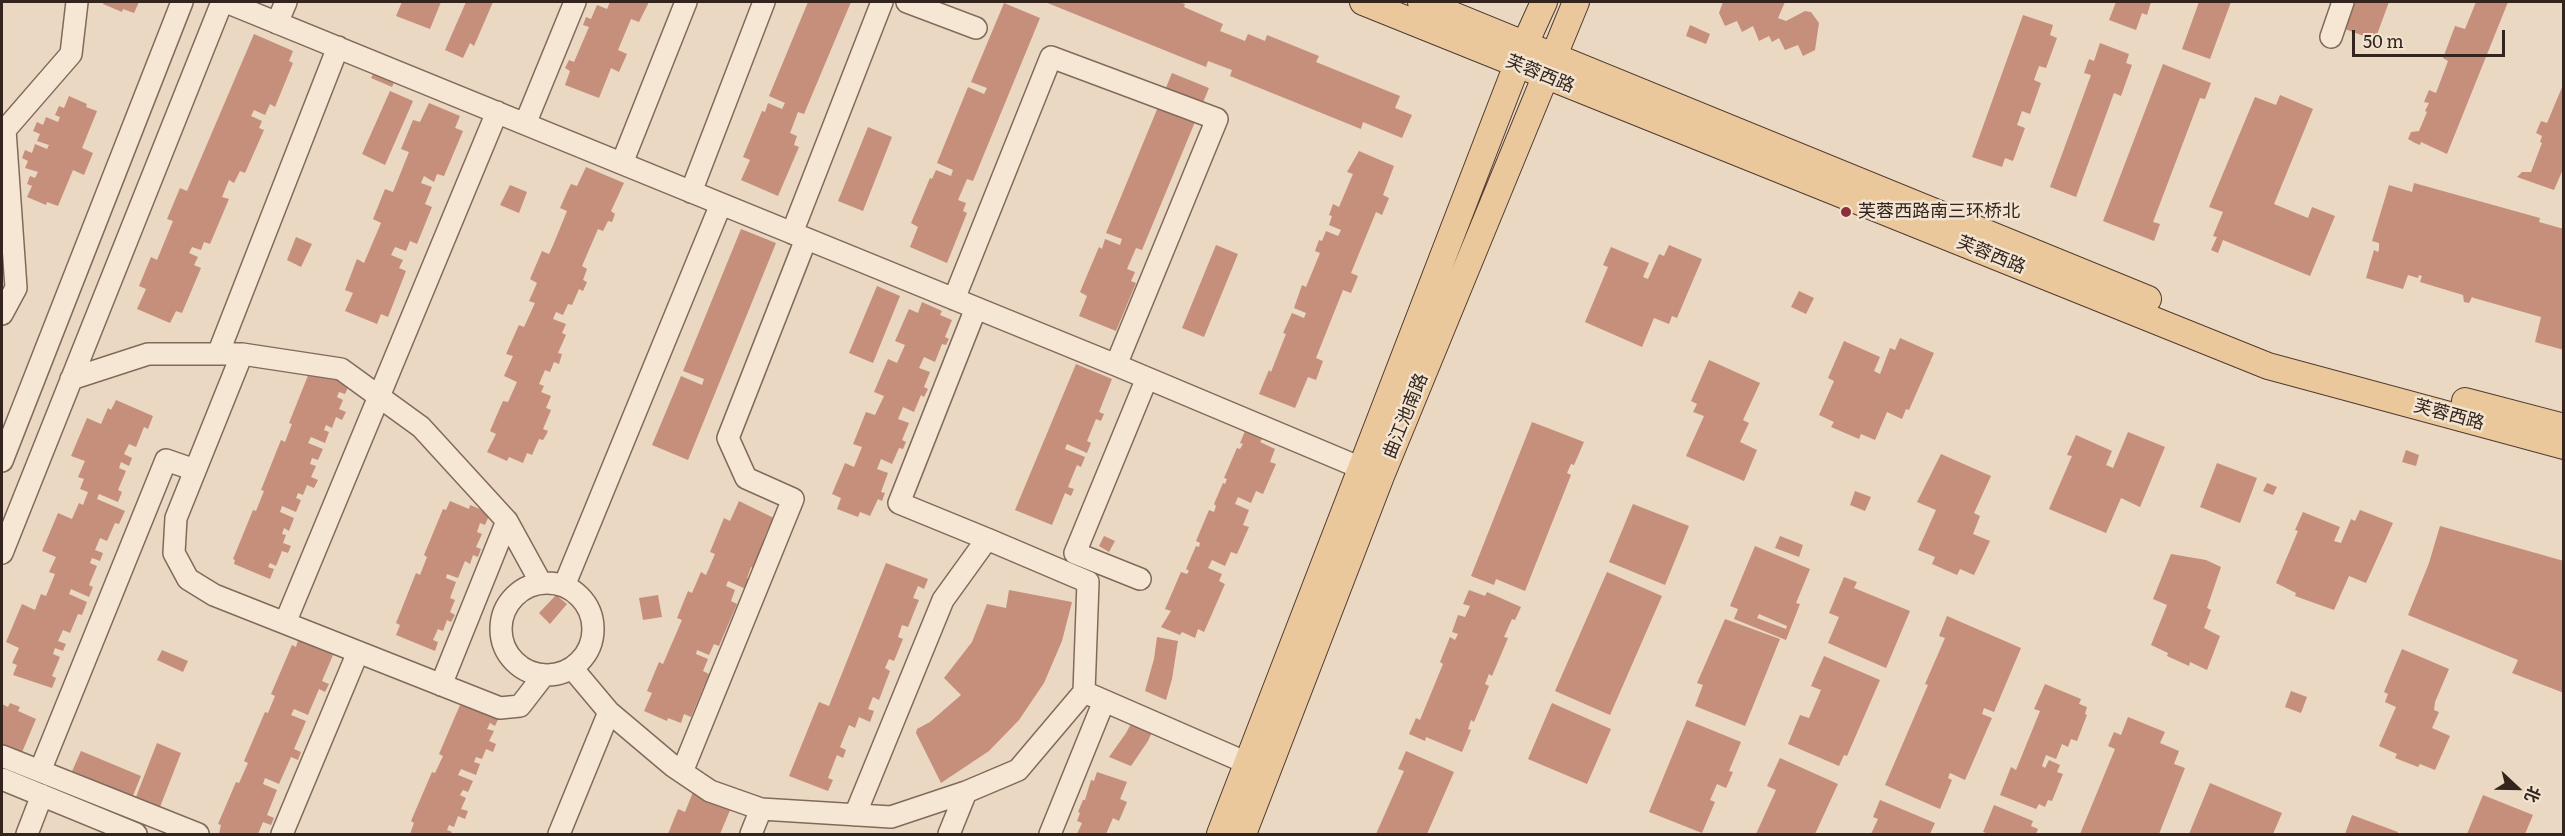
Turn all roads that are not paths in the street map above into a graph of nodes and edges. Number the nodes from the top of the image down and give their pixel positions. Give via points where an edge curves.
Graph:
1 (77, 2) edge
2 (182, 2) edge
3 (224, 2) edge
4 (286, 2) edge
5 (575, 2) edge
6 (686, 2) edge
7 (764, 2) edge
8 (882, 2) edge
9 (907, 2) edge
10 (1363, 2) edge
11 (1421, 2) edge
12 (1544, 2) edge
13 (1576, 2) edge
14 (2343, 2) edge
15 (278, 23) junction
16 (976, 28) dead end
17 (2331, 37) dead end
18 (338, 48) junction
19 (1522, 54) junction
20 (1549, 65) junction
21 (497, 112) junction
22 (525, 124) junction
23 (622, 163) junction
24 (692, 192) junction
25 (721, 204) junction
26 (799, 236) junction
27 (954, 299) junction
28 (976, 308) junction
29 (2, 314) edge
30 (218, 354) junction
31 (242, 354) junction
32 (1116, 365) junction
33 (1147, 378) junction
34 (71, 379) junction
35 (380, 397) junction
36 (2564, 427) edge
37 (2564, 446) edge
38 (2, 460) edge
39 (1361, 468) junction
40 (195, 470) junction
41 (507, 521) junction
42 (987, 539) junction
43 (2, 553) edge
44 (1140, 579) dead end
45 (541, 583) junction
46 (564, 586) junction
47 (285, 623) junction
48 (358, 652) junction
49 (572, 668) junction
50 (544, 675) junction
51 (441, 685) junction
52 (1084, 692) junction
53 (1104, 701) junction
54 (609, 712) junction
55 (2, 756) edge
56 (1246, 763) junction
57 (40, 771) junction
58 (682, 772) junction
59 (2, 779) edge
60 (966, 792) junction
61 (42, 795) junction
62 (761, 809) junction
63 (855, 815) junction
64 (27, 834) edge
65 (136, 834) edge
66 (198, 834) edge
67 (282, 834) edge
68 (559, 834) edge
69 (751, 834) edge
70 (949, 834) edge
71 (1050, 834) edge
72 (1220, 834) edge
73 (1244, 834) edge

1 - 29 street via 71,54 5,130 16,288
2 - 38 street
3 - 15 street
3 - 34 street
4 - 15 street
5 - 22 street
6 - 23 street
7 - 24 street
8 - 26 street
9 - 16 street
10 - 19 main road, 芙蓉西路
11 - 19 main road, 芙蓉西路
12 - 19 main road, 曲江池南路
13 - 20 main road, 曲江池南路
14 - 17 street
15 - 18 street
18 - 21 street
18 - 30 street
19 - 20 main road, 芙蓉西路
19 - 39 main road, 曲江池南路
20 - 36 main road, 芙蓉西路 via 2276,351
20 - 37 main road, 芙蓉西路 via 2268,366
20 - 73 main road, 曲江池南路 via 1382,476
21 - 22 street
21 - 35 street
22 - 23 street
23 - 24 street
24 - 25 street
25 - 26 street
25 - 46 street
26 - 27 street
26 - 58 street via 728,438 746,478 793,499
27 - 28 street
27 - 32 street via 1051,57 1217,119
28 - 32 street
28 - 42 street via 899,503
30 - 31 street
30 - 34 street via 148,354
31 - 35 street via 341,369
31 - 40 street
32 - 33 street
33 - 39 street
33 - 44 street via 1075,553
34 - 43 street
35 - 41 street via 422,427
35 - 47 street
39 - 56 main road, 曲江池南路
40 - 47 street via 176,518 174,553 188,579 214,596
40 - 57 street via 166,460
41 - 45 street
41 - 51 street
42 - 52 street via 1088,582
42 - 63 street via 943,600
45 - 46 street
45 - 50 street via 526,587 510,602 501,627 510,657 521,667
46 - 49 street via 583,600 593,622 591,642 584,657
47 - 48 street
48 - 51 street
48 - 67 street
49 - 50 street
49 - 54 street
50 - 51 street via 520,706 500,708
52 - 53 street
52 - 60 street via 1018,770
53 - 56 street
53 - 71 street
54 - 58 street
54 - 68 street
55 - 57 street
56 - 72 main road, 曲江池南路
57 - 66 street
58 - 62 street via 710,791
59 - 61 street
60 - 63 street via 891,817
60 - 70 street
61 - 64 street
61 - 65 street
62 - 63 street
62 - 69 street

